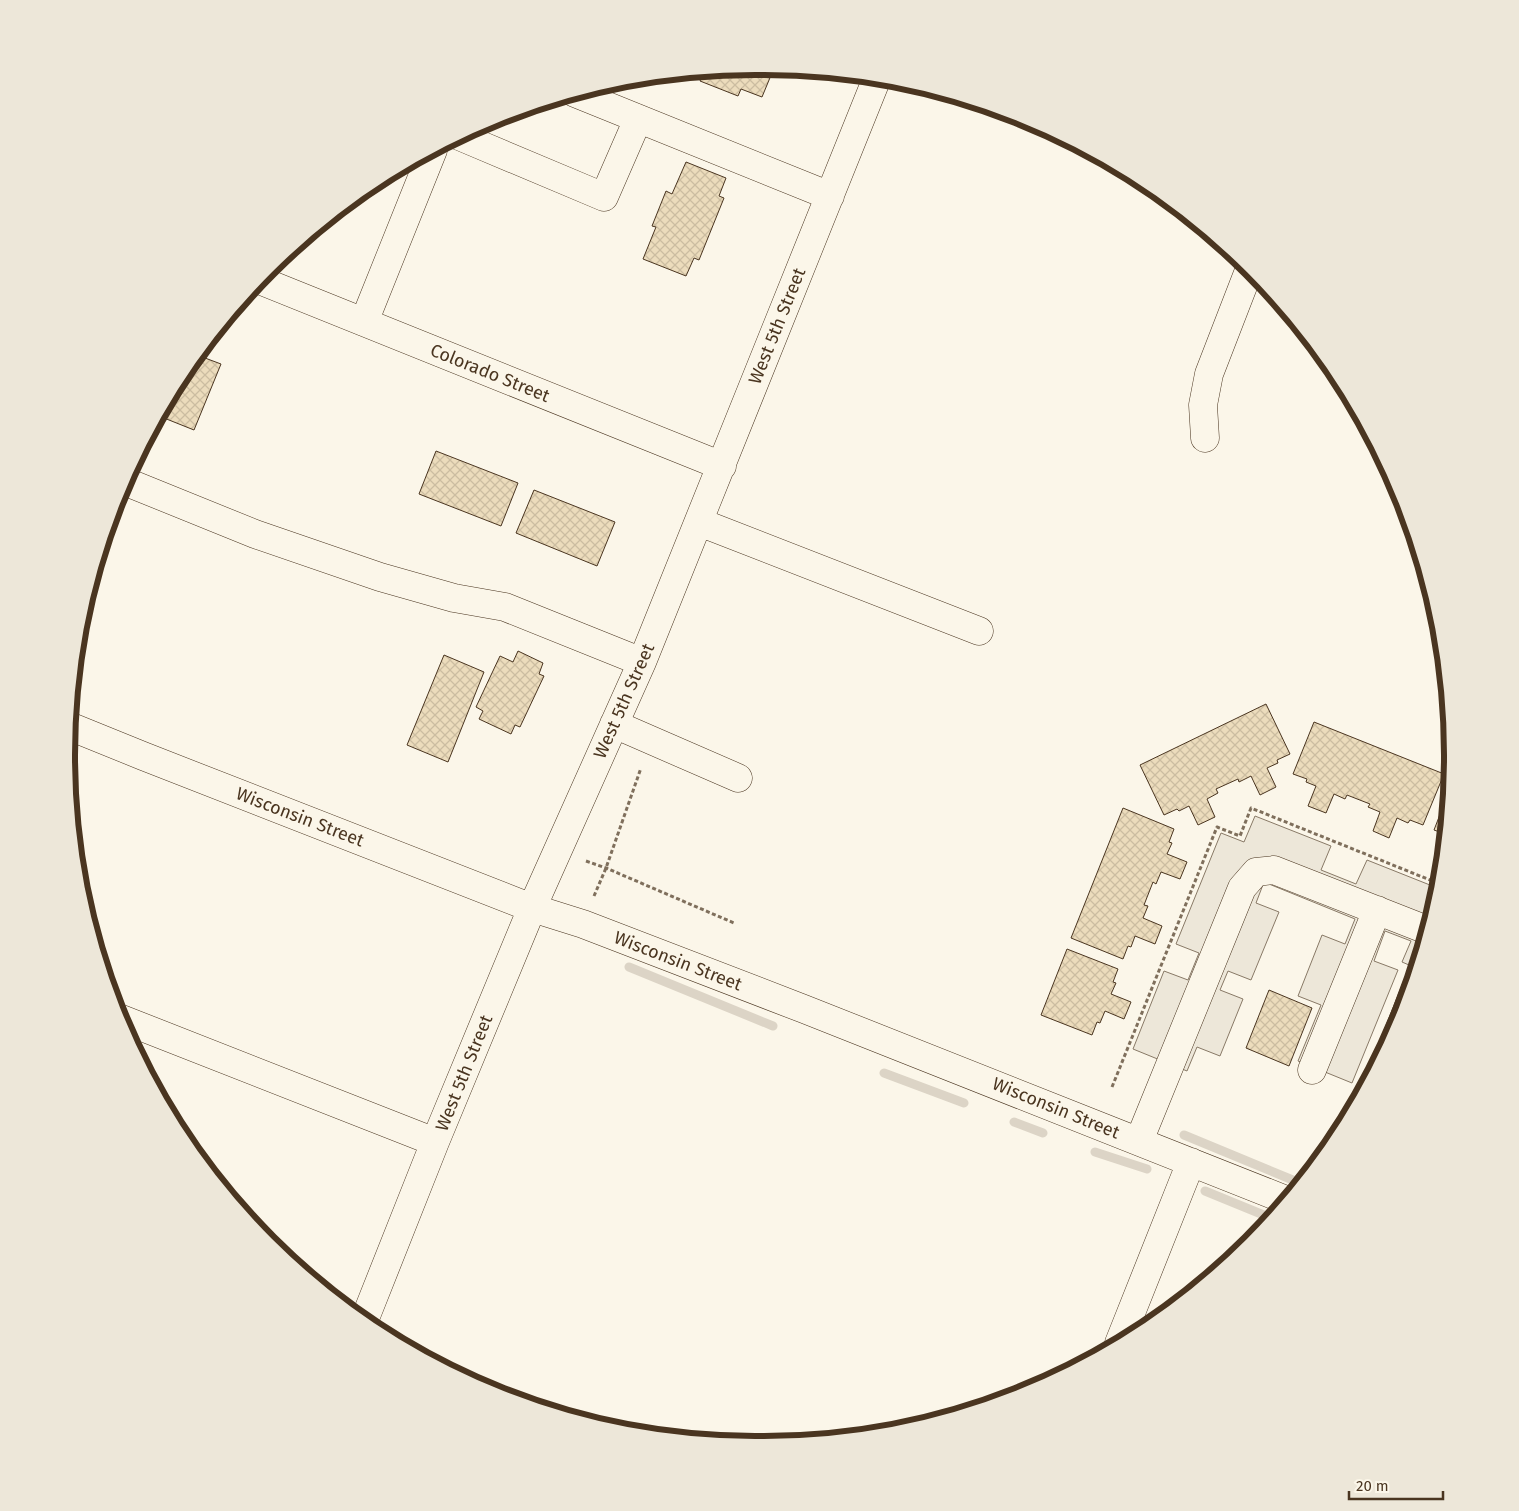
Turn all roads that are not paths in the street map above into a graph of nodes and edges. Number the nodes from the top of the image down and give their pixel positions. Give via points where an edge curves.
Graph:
1 (874, 85) edge
2 (583, 97) edge
3 (638, 118) junction
4 (467, 139) edge
5 (430, 158) edge
6 (830, 196) junction
7 (1247, 276) edge
8 (266, 283) edge
9 (364, 322) junction
10 (1205, 438) dead end
11 (722, 466) junction
12 (132, 485) edge
13 (699, 522) junction
14 (979, 631) dead end
15 (642, 662) junction
16 (614, 724) junction
17 (76, 729) edge
18 (738, 778) dead end
19 (532, 908) junction
20 (1377, 910) junction
21 (1422, 928) edge
22 (130, 1023) edge
23 (1312, 1070) dead end
24 (1139, 1141) junction
25 (435, 1142) junction
26 (1191, 1162) junction
27 (1280, 1198) edge
28 (367, 1314) edge
29 (1123, 1333) edge

1 - 6 street, West 5th Street
2 - 3 street
3 - 4 street via 604,197
3 - 6 street
5 - 9 street
6 - 11 street, West 5th Street
7 - 10 street via 1209,374 1203,405
8 - 9 street, Colorado Street
9 - 11 street, Colorado Street
11 - 13 street, West 5th Street
12 - 15 street via 255,534 380,577 454,598 505,606
13 - 14 street
13 - 15 street, West 5th Street
15 - 16 street, West 5th Street
16 - 18 street
16 - 19 street, West 5th Street
17 - 19 street, Wisconsin Street
19 - 24 street, Wisconsin Street via 583,924
19 - 25 street, West 5th Street
20 - 21 street
20 - 23 street
20 - 24 street via 1274,870 1256,872 1242,888
22 - 25 street
24 - 26 street, Wisconsin Street
25 - 28 street, West 5th Street
26 - 27 street, Wisconsin Street
26 - 29 street

